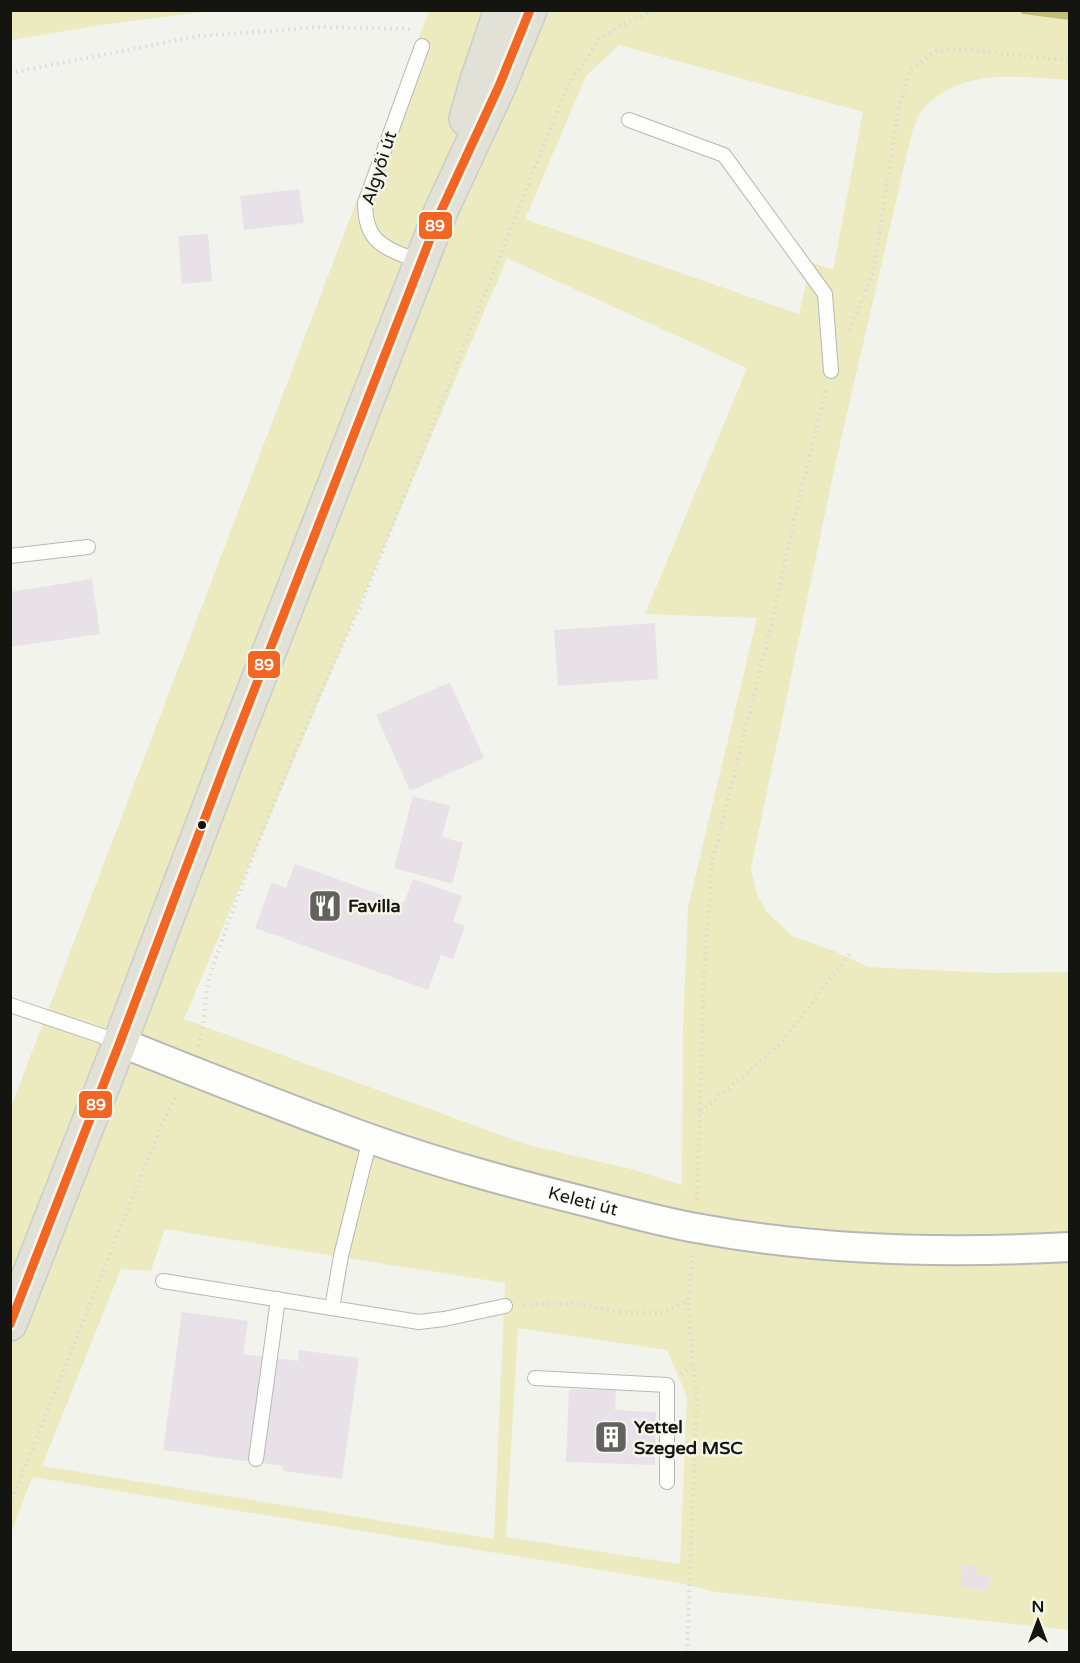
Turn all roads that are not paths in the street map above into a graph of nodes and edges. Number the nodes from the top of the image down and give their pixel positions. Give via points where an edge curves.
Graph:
1 (482, 10) edge
2 (501, 10) edge
3 (530, 10) edge
4 (550, 10) edge
5 (422, 46) road end
6 (629, 120) dead end
7 (441, 211) junction
8 (422, 263) junction
9 (831, 371) road end
10 (88, 547) dead end
11 (10, 556) edge
12 (10, 1005) edge
13 (120, 1042) junction
14 (370, 1138) junction
15 (1070, 1247) edge
16 (164, 1281) dead end
17 (278, 1299) junction
18 (505, 1306) road end
19 (332, 1308) junction
20 (10, 1324) edge
21 (534, 1378) dead end
22 (256, 1459) dead end
23 (667, 1482) dead end

1 - 7 main road via 460,75
2 - 7 main road
3 - 7 main road
4 - 7 main road via 514,91
5 - 8 lane, Algyői út via 365,203 365,220 383,246
6 - 9 lane via 724,155 825,294
7 - 8 main road
8 - 13 main road
10 - 11 lane
12 - 13 lane
13 - 14 street, Keleti út
13 - 20 main road
14 - 15 street, Keleti út via 513,1184 696,1228 866,1248 946,1251
14 - 19 lane
16 - 17 lane
17 - 19 lane
17 - 22 lane
18 - 19 lane via 419,1322
21 - 23 lane via 673,1381

